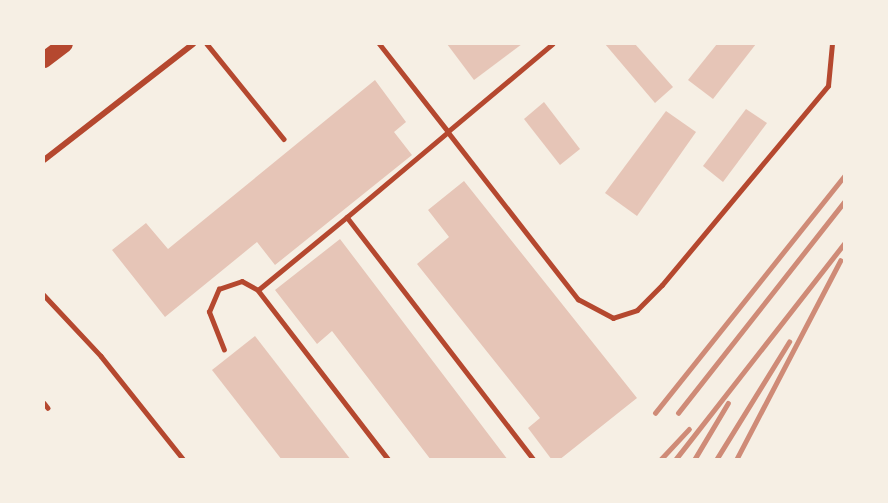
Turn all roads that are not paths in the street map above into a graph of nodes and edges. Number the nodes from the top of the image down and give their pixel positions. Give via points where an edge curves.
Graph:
1 (65, 44) edge
2 (193, 44) edge
3 (207, 44) edge
4 (379, 44) edge
5 (553, 44) edge
6 (832, 44) edge
7 (44, 60) edge
8 (448, 132) junction
9 (284, 139) dead end
10 (44, 160) edge
11 (347, 217) junction
12 (258, 290) junction
13 (44, 295) edge
14 (224, 350) dead end
15 (44, 403) edge
16 (48, 408) dead end
17 (184, 459) edge
18 (389, 459) edge
19 (534, 459) edge

1 - 7 highway
2 - 10 street
3 - 9 lane
4 - 8 lane
5 - 8 lane
6 - 8 lane via 828,86 662,285 637,310 613,318 578,299
8 - 11 lane
11 - 12 lane
11 - 19 lane
12 - 14 lane via 242,281 219,289 209,312
12 - 18 lane
13 - 17 lane via 101,356
15 - 16 lane

